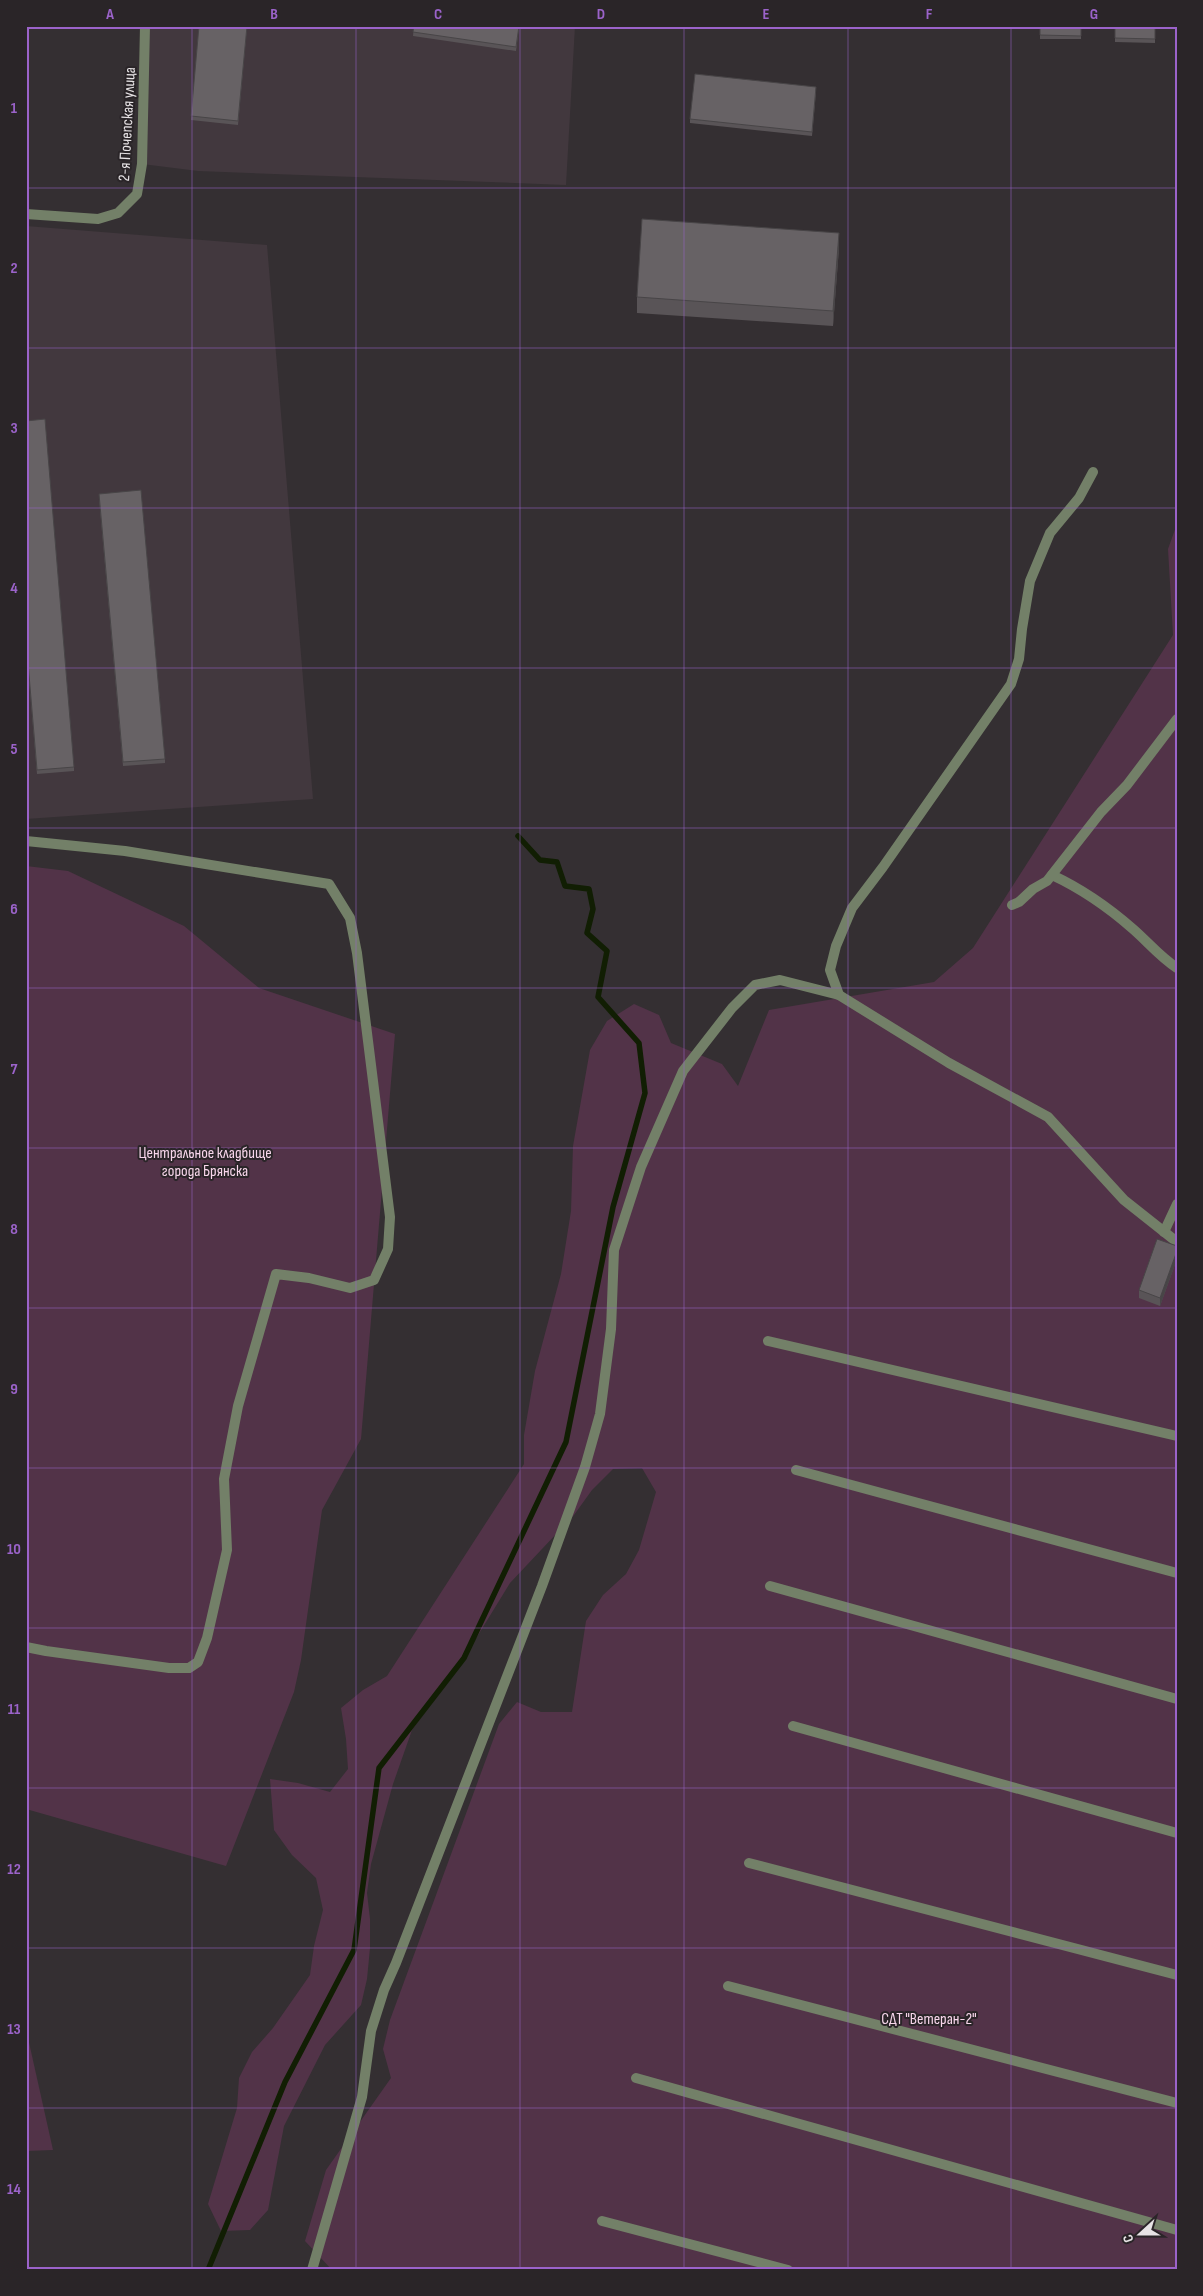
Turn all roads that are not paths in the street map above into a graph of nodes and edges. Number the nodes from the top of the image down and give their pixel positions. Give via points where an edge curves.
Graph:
1 (145, 26) edge
2 (26, 214) edge
3 (1093, 472) dead end
4 (1177, 719) edge
5 (26, 841) edge
6 (1052, 875) junction
7 (1012, 905) dead end
8 (1177, 968) edge
9 (839, 995) junction
10 (1177, 1204) edge
11 (1164, 1232) junction
12 (1177, 1242) edge
13 (768, 1341) dead end
14 (1177, 1436) edge
15 (796, 1470) dead end
16 (1177, 1574) edge
17 (770, 1586) dead end
18 (26, 1647) edge
19 (1177, 1699) edge
20 (793, 1726) dead end
21 (1177, 1833) edge
22 (749, 1863) dead end
23 (1177, 1975) edge
24 (728, 1986) dead end
25 (636, 2078) dead end
26 (1177, 2103) edge
27 (602, 2221) dead end
28 (1177, 2230) edge
29 (312, 2270) edge
30 (788, 2270) edge

1 - 2 street, 2-я Почепская улица via 142,164 137,194 118,213 98,219
3 - 9 street via 1079,498 1050,533 1030,581 1019,659 1011,684 852,908 830,970
4 - 6 street
5 - 18 street via 125,851 329,884 350,918 357,953 390,1217 388,1249 374,1280 350,1288 276,1274 238,1406 224,1479 227,1550 207,1638 198,1662 188,1668 169,1668
6 - 7 street
6 - 8 street via 1100,902
9 - 11 street via 949,1064 1048,1117 1124,1200
9 - 29 street via 780,980 755,985 732,1008 683,1071 640,1167 614,1250 611,1329 600,1414 585,1467 542,1586 384,1990 371,2031 362,2098
10 - 11 street
11 - 12 street
13 - 14 street
15 - 16 street
17 - 19 street
20 - 21 street
22 - 23 street
24 - 26 street
25 - 28 street
27 - 30 street

